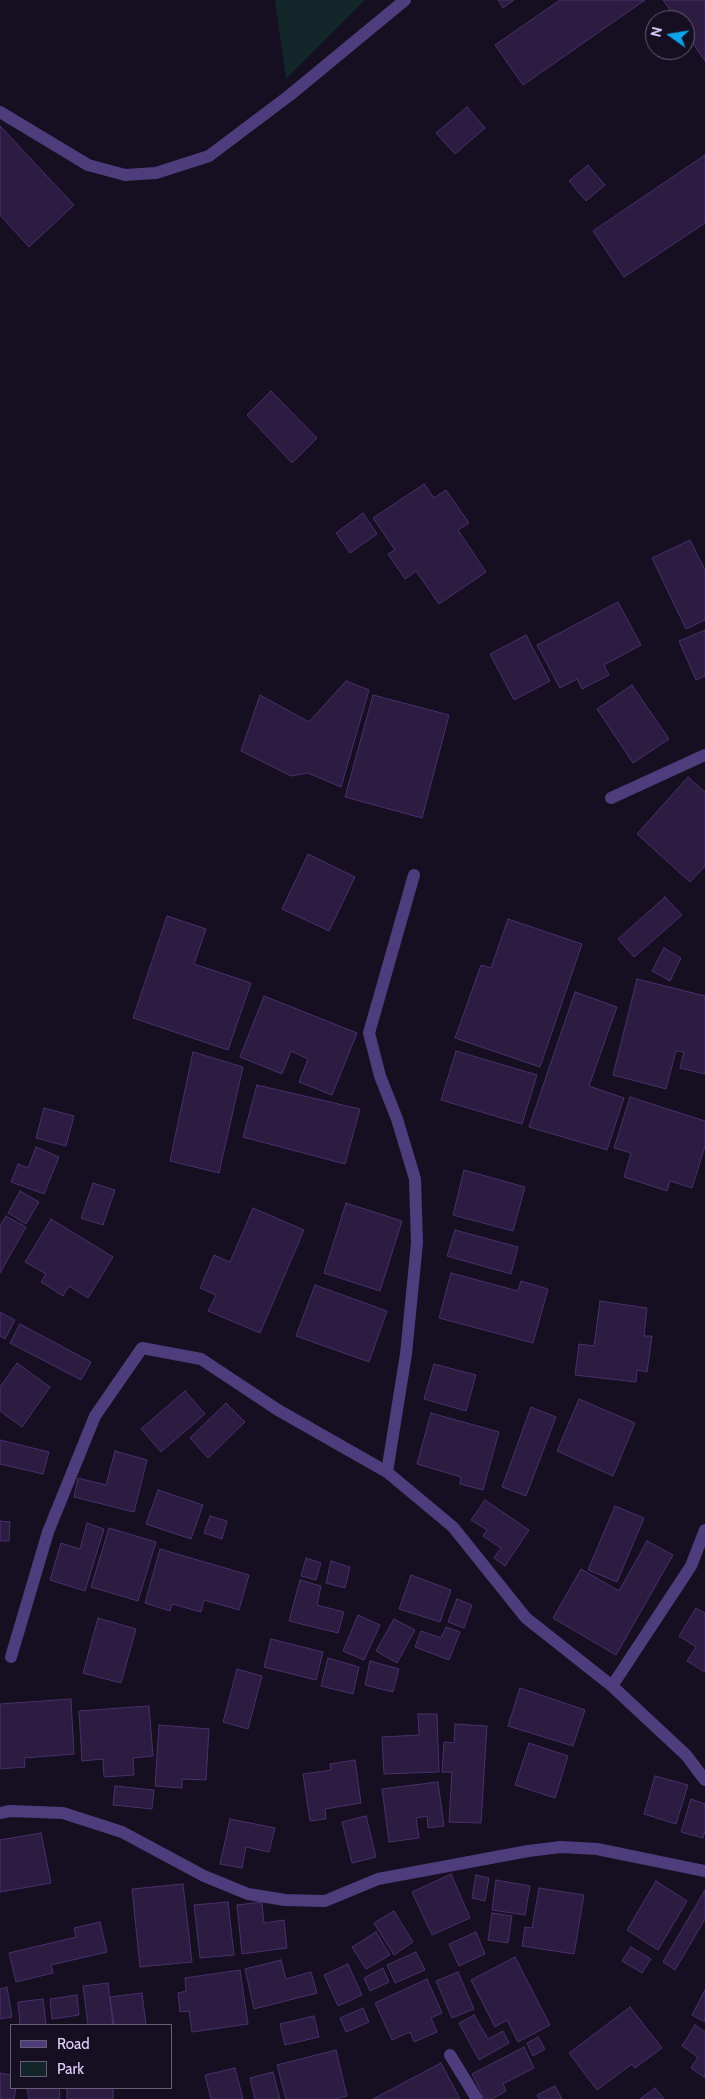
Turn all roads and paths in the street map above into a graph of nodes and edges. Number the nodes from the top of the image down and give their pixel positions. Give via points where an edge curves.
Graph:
1 (405, 0) edge
2 (0, 112) edge
3 (705, 755) edge
4 (611, 798) dead end
5 (414, 874) dead end
6 (387, 1472) junction
7 (705, 1530) edge
8 (11, 1657) dead end
9 (612, 1686) junction
10 (705, 1780) edge
11 (0, 1814) edge
12 (705, 1871) edge
13 (450, 2054) dead end
14 (477, 2099) edge

1 - 2 street via 290,95 209,156 156,172 125,175 88,164
3 - 4 street
5 - 6 street via 369,1032 380,1076 415,1179 417,1243 406,1354
6 - 8 street via 278,1410 201,1359 142,1348 95,1416 48,1532
6 - 9 street via 453,1527 526,1618
7 - 9 street via 691,1566
9 - 10 street via 686,1755
11 - 12 street via 10,1811 63,1813 122,1832 204,1876 248,1894 285,1900 325,1901 378,1879 561,1847 597,1849
13 - 14 street

